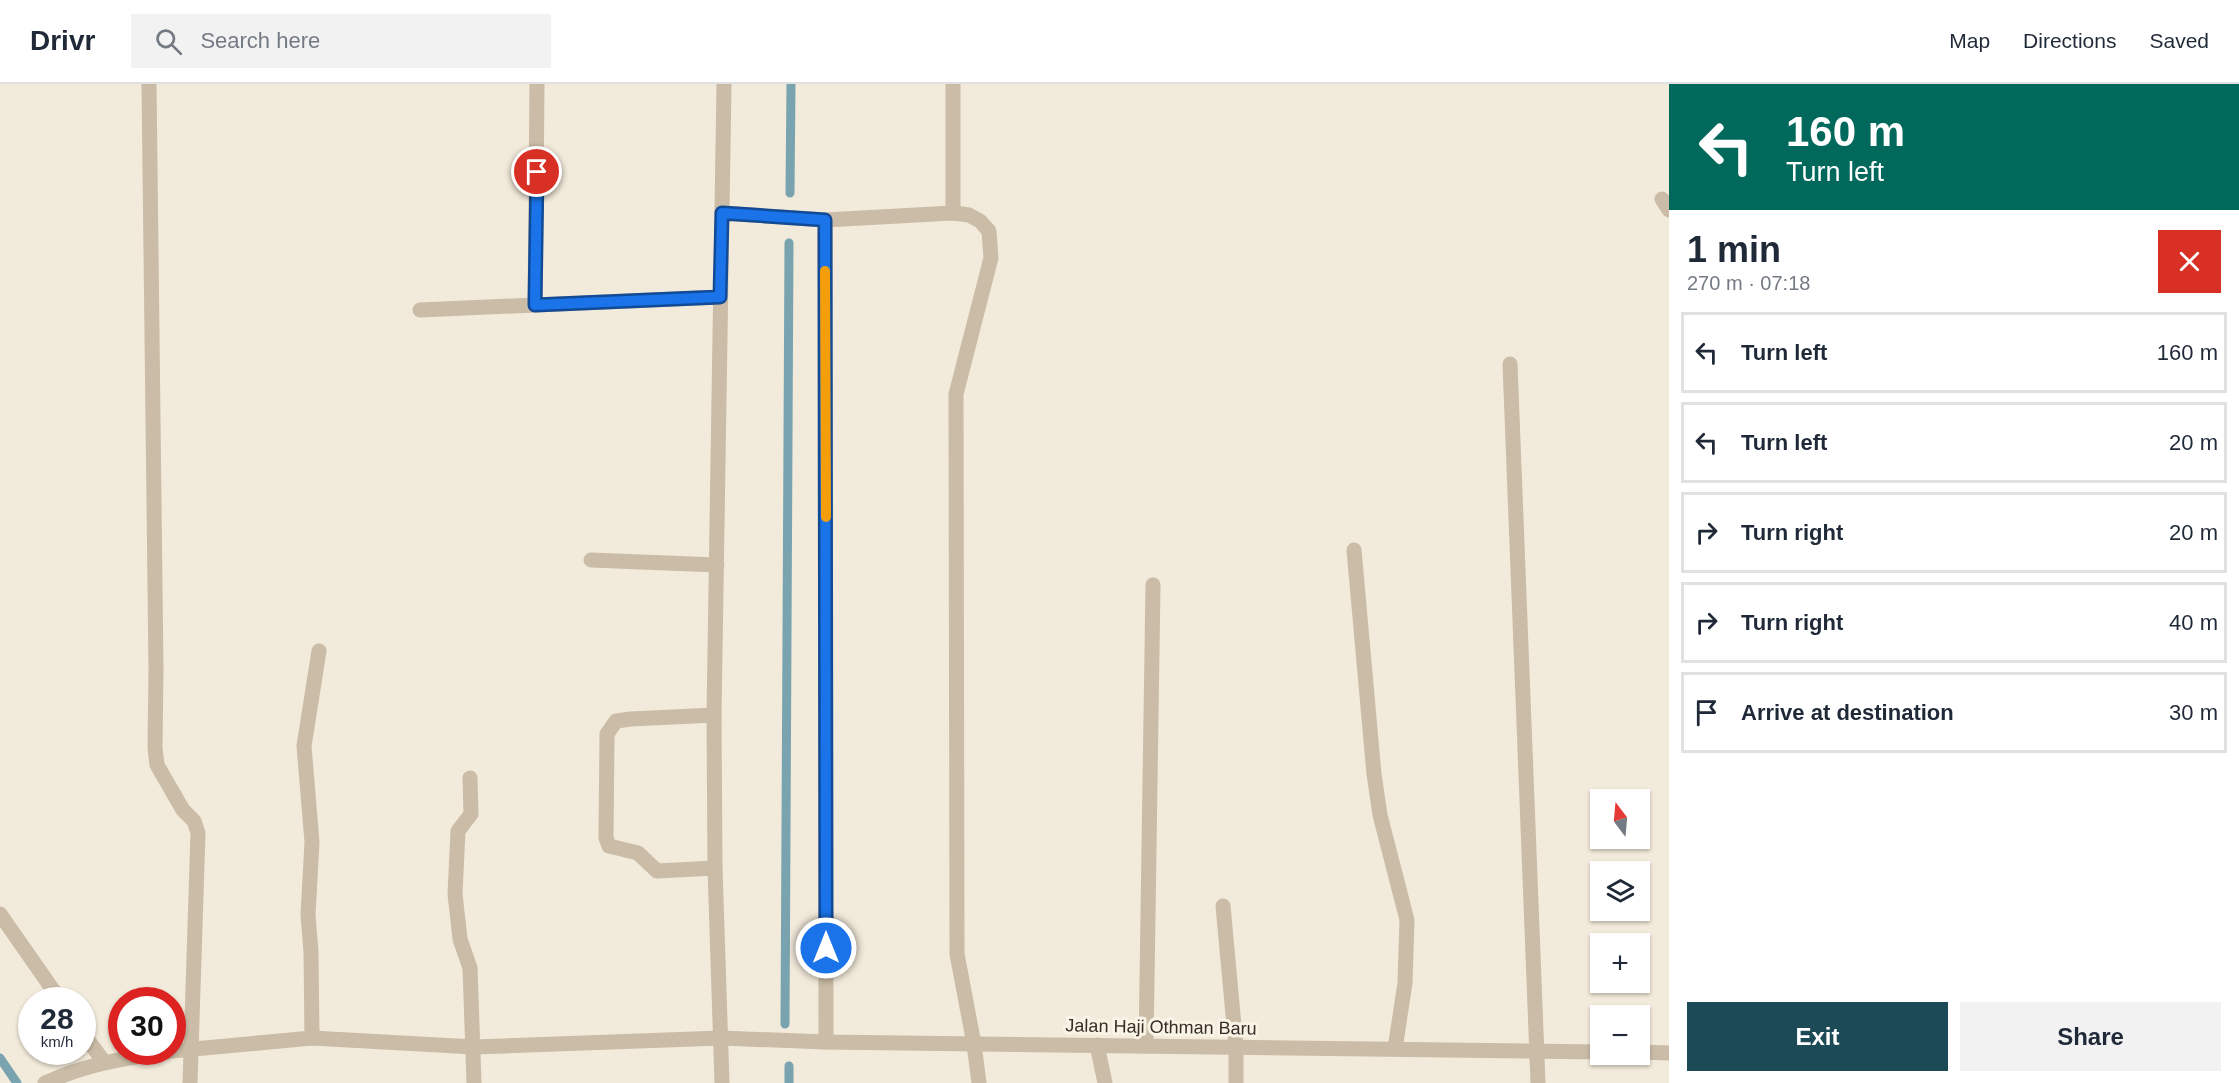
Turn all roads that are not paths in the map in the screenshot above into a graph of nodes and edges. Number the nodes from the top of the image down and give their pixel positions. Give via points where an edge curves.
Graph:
1 (149, 84) edge
2 (537, 84) edge
3 (724, 84) edge
4 (953, 84) edge
5 (722, 213) junction
6 (953, 213) junction
7 (825, 220) junction
8 (720, 297) junction
9 (535, 305) junction
10 (420, 309) dead end
11 (1510, 364) dead end
12 (1354, 550) dead end
13 (591, 560) dead end
14 (717, 565) junction
15 (1153, 585) dead end
16 (319, 651) dead end
17 (714, 715) junction
18 (470, 778) dead end
19 (715, 868) junction
20 (1223, 906) dead end
21 (0, 914) edge
22 (51, 987) edge
23 (312, 1038) junction
24 (721, 1038) junction
25 (826, 1042) junction
26 (974, 1044) junction
27 (1097, 1045) junction
28 (1146, 1046) junction
29 (474, 1047) junction
30 (1236, 1047) junction
31 (190, 1048) junction
32 (186, 1049) edge
33 (1395, 1049) junction
34 (96, 1051) edge
35 (1538, 1051) junction
36 (1590, 1052) edge
37 (1650, 1052) edge
38 (1669, 1053) edge
39 (108, 1061) edge
40 (104, 1062) junction
41 (45, 1083) edge
42 (190, 1083) edge
43 (474, 1083) edge
44 (722, 1083) edge
45 (979, 1083) edge
46 (1105, 1083) edge
47 (1236, 1083) edge
48 (1538, 1083) edge

1 - 31 street via 155,748 160,771 198,833
2 - 9 street
3 - 5 street
4 - 6 street
5 - 7 street
5 - 8 street
6 - 7 street
6 - 26 street via 980,221 988,231 991,258 956,394 957,954
7 - 25 street
8 - 9 street
8 - 14 street
9 - 10 street
11 - 35 street
12 - 33 street via 1374,774 1380,815 1407,920 1405,983
13 - 14 street
14 - 17 street
15 - 28 street
16 - 23 street via 304,746 312,842 308,915
17 - 19 street
17 - 19 street via 616,721 607,734 606,838 609,846 638,853 657,871
18 - 29 street via 471,814 458,831 455,894 460,939 470,968
19 - 24 street
20 - 30 street
21 - 22 street
23 - 29 street, Jalan Haji Othman Baru
23 - 31 street, Jalan Haji Othman Baru
24 - 25 street, Jalan Haji Othman Baru
24 - 29 street, Jalan Haji Othman Baru
24 - 44 street
25 - 26 street, Jalan Haji Othman Baru
26 - 27 street, Jalan Haji Othman Baru
26 - 45 street
27 - 28 street, Jalan Haji Othman Baru
27 - 46 street
28 - 30 street, Jalan Haji Othman Baru
29 - 43 street
30 - 33 street, Jalan Haji Othman Baru
30 - 47 street
31 - 32 street, Jalan Haji Othman Baru
31 - 42 street
33 - 35 street, Jalan Haji Othman Baru
34 - 40 street
35 - 36 street, Jalan Haji Othman Baru
35 - 48 street
37 - 38 street
39 - 40 street
40 - 41 street

